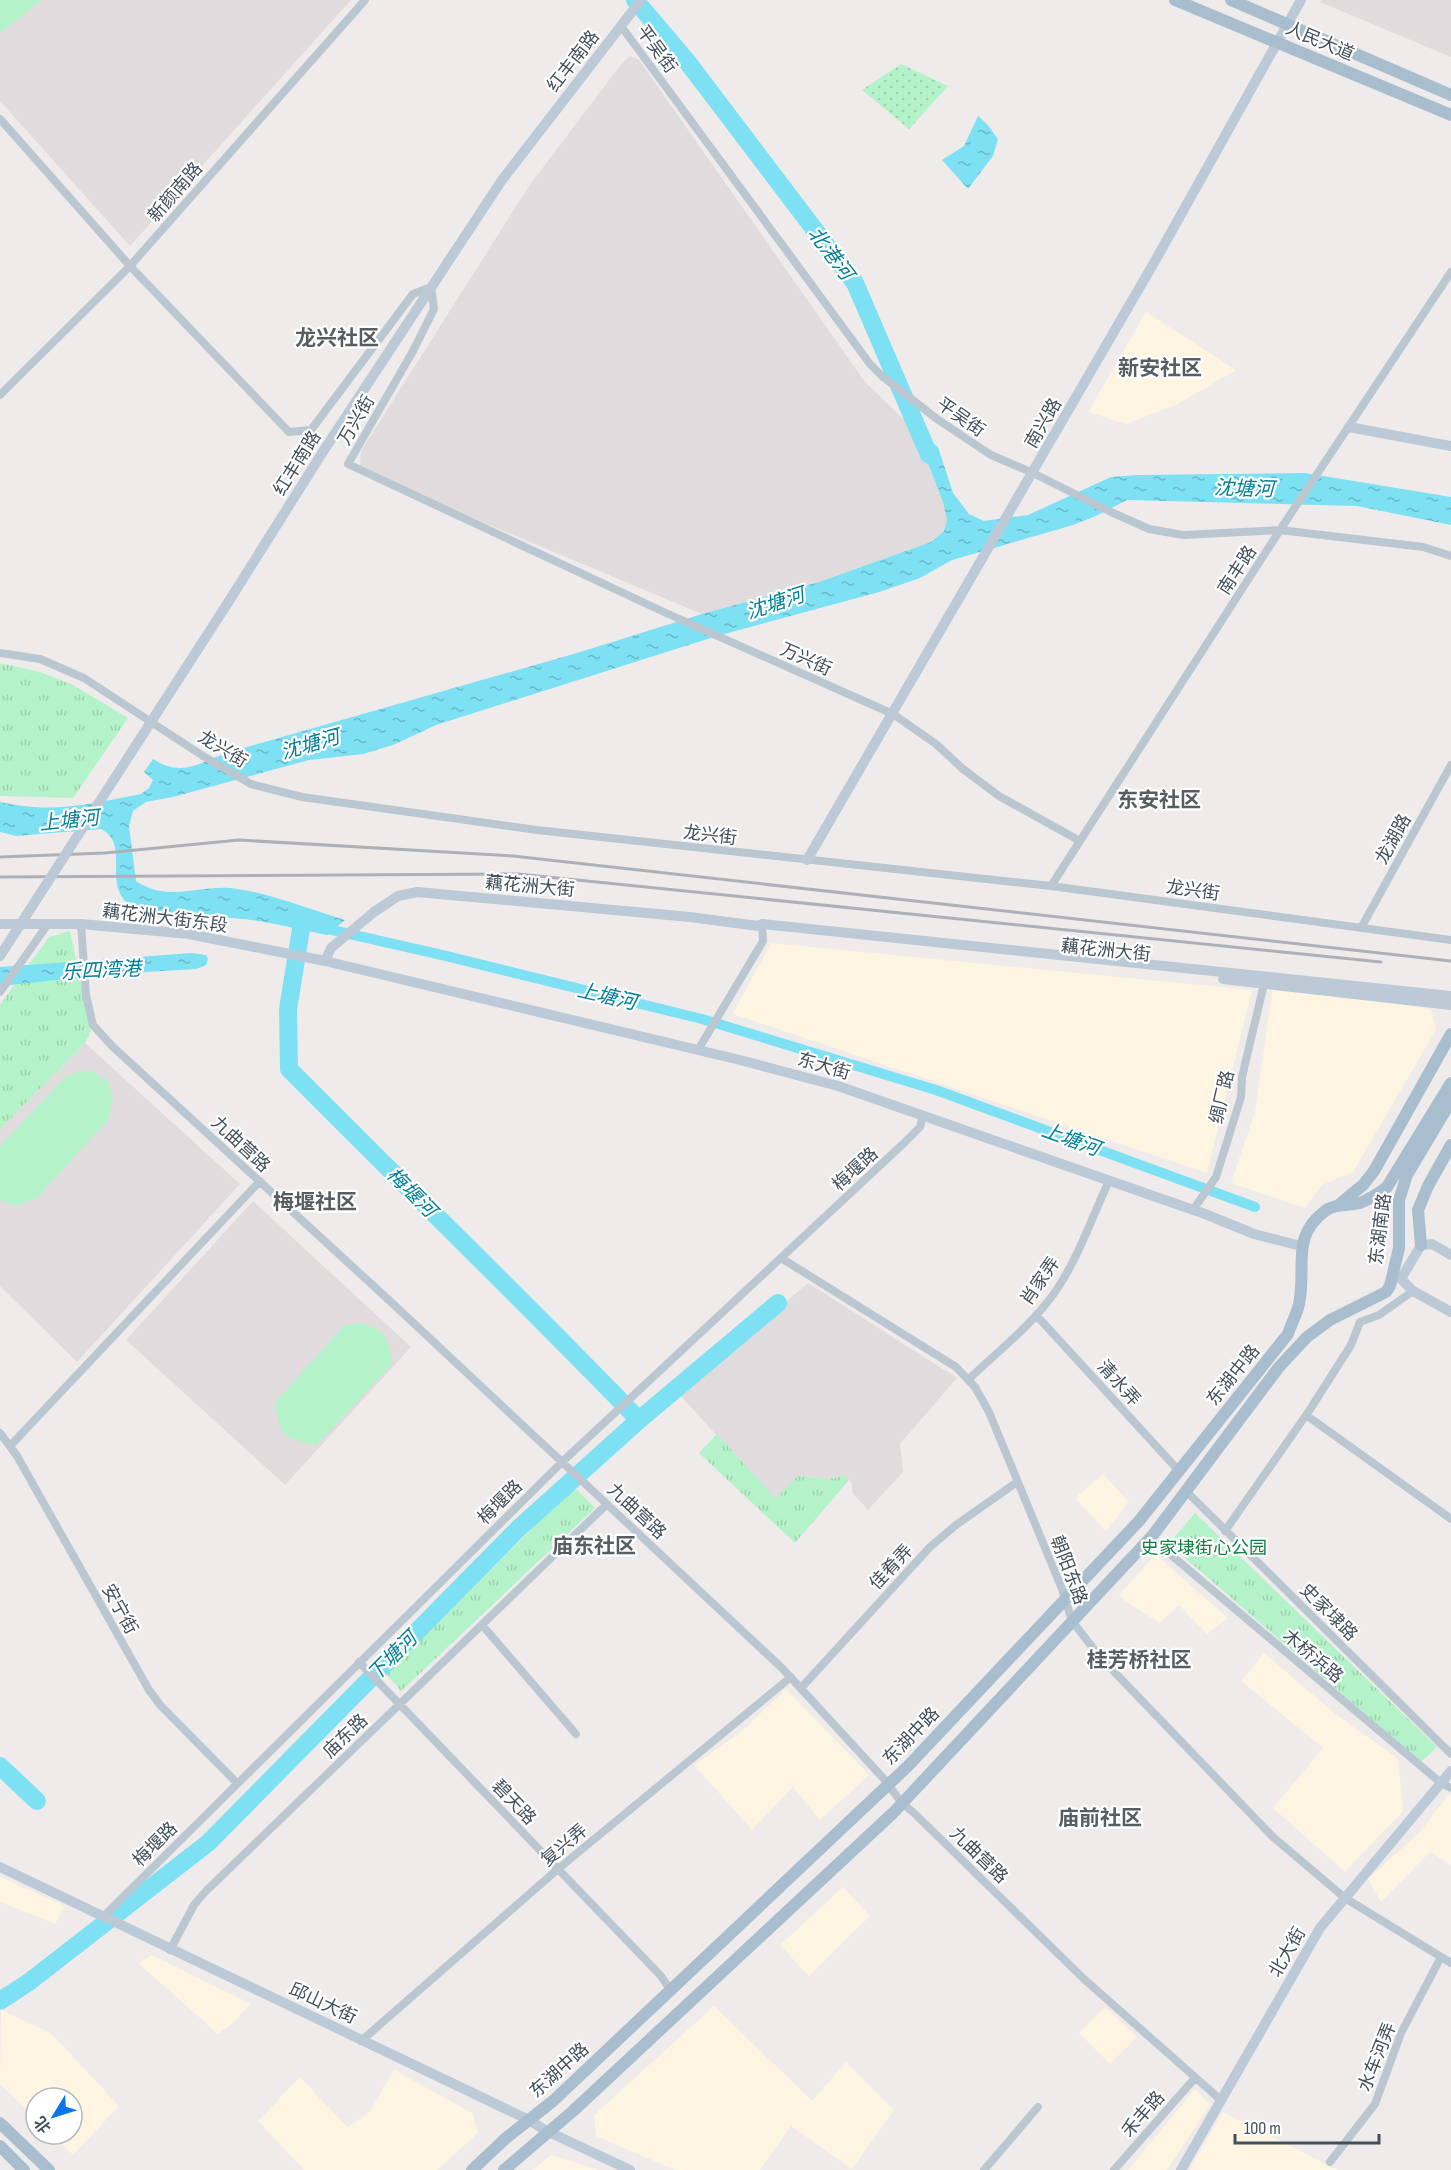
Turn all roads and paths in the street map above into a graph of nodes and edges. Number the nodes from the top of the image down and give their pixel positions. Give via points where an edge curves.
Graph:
1 (365, 0) edge
2 (641, 0) edge
3 (1175, 0) edge
4 (1231, 0) edge
5 (1301, 0) edge
6 (1287, 24) junction
7 (622, 25) junction
8 (1277, 43) junction
9 (1451, 95) edge
10 (1451, 115) edge
11 (0, 118) edge
12 (130, 266) junction
13 (1451, 272) edge
14 (431, 287) junction
15 (0, 395) edge
16 (1349, 427) junction
17 (1451, 446) edge
18 (1033, 473) junction
19 (1280, 530) junction
20 (1451, 556) edge
21 (0, 653) edge
22 (892, 714) junction
23 (1451, 765) edge
24 (1080, 841) junction
25 (807, 860) junction
26 (1051, 886) junction
27 (0, 924) edge
28 (48, 924) junction
29 (81, 924) junction
30 (761, 926) junction
31 (1361, 928) junction
32 (1451, 939) edge
33 (0, 956) edge
34 (325, 961) junction
35 (1264, 984) junction
36 (1, 991) edge
37 (1451, 996) edge
38 (1451, 1005) edge
39 (1451, 1034) edge
40 (698, 1050) junction
41 (1451, 1083) edge
42 (1451, 1101) edge
43 (923, 1116) junction
44 (1451, 1145) edge
45 (1403, 1172) junction
46 (260, 1181) junction
47 (1109, 1181) junction
48 (1340, 1204) junction
49 (1193, 1210) junction
50 (1427, 1244) junction
51 (1301, 1246) junction
52 (1451, 1255) edge
53 (781, 1258) junction
54 (1396, 1277) junction
55 (1413, 1291) junction
56 (1347, 1312) joint
57 (1451, 1312) edge
58 (1036, 1315) junction
59 (968, 1380) junction
60 (1306, 1415) junction
61 (0, 1433) edge
62 (10, 1446) junction
63 (562, 1462) junction
64 (1179, 1471) junction
65 (1017, 1482) junction
66 (1186, 1491) junction
67 (606, 1502) junction
68 (1451, 1519) edge
69 (1226, 1530) junction
70 (1158, 1544) dead end
71 (1065, 1599) junction
72 (1072, 1621) junction
73 (482, 1625) junction
74 (359, 1662) junction
75 (791, 1677) junction
76 (801, 1688) junction
77 (396, 1701) junction
78 (576, 1734) dead end
79 (1451, 1754) edge
80 (1451, 1771) edge
81 (237, 1783) junction
82 (889, 1785) junction
83 (1446, 1786) edge
84 (902, 1803) junction
85 (0, 1867) edge
86 (558, 1869) junction
87 (1345, 1898) junction
88 (103, 1917) junction
89 (170, 1950) junction
90 (1441, 1957) junction
91 (1451, 1963) edge
92 (671, 1991) junction
93 (361, 2041) junction
94 (1195, 2078) junction
95 (1222, 2101) junction
96 (1038, 2107) dead end
97 (528, 2120) junction
98 (0, 2123) edge
99 (551, 2133) junction
100 (0, 2146) edge
101 (1330, 2162) dead end
102 (24, 2170) edge
103 (49, 2170) edge
104 (472, 2170) edge
105 (504, 2170) edge
106 (630, 2170) edge
107 (984, 2170) edge
108 (1114, 2170) edge
109 (1182, 2170) edge

1 - 12 street, 新颜南路
2 - 7 street, 红丰南路
3 - 8 main road, 人民大道
4 - 6 main road, 人民大道
5 - 6 street, 南兴路
6 - 8 street, 南兴路
6 - 9 main road, 人民大道
7 - 14 street, 红丰南路 via 502,180
7 - 18 street, 平吴街 via 870,364 931,415 991,455
8 - 10 main road, 人民大道
8 - 18 street, 南兴路
11 - 12 street, 万兴街
12 - 14 street, 万兴街 via 289,432 311,430 413,294
12 - 15 street, 新颜南路
13 - 16 street, 南丰路
14 - 22 street, 万兴街 via 434,309 348,464
14 - 33 street, 红丰南路, bridge
16 - 17 street
16 - 19 street, 南丰路
18 - 19 street, 平吴街 via 1149,529 1183,535
18 - 22 street, 南兴路
19 - 20 street, 平吴街 via 1423,547
19 - 24 street, 南丰路
21 - 25 street, 龙兴街 via 40,659 84,678 251,784 302,797 537,830
22 - 24 street, 万兴街 via 999,796
22 - 25 street, 南兴路
23 - 31 street, 龙湖路
24 - 26 street, 南丰路
25 - 26 street, 龙兴街
26 - 31 street, 龙兴街
27 - 28 street, 藕花洲大街东段
28 - 29 street, 藕花洲大街东段
28 - 36 street
29 - 34 street, 藕花洲大街东段 via 189,934
29 - 46 street, 九曲营路 via 86,995 93,1025
30 - 34 street, 藕花洲大街 via 417,892 398,896 365,920 332,948
30 - 35 street, 藕花洲大街
30 - 37 street, 藕花洲大街
30 - 40 street via 763,941
31 - 32 street, 龙兴街
34 - 40 street, 东大街
35 - 38 street, 藕花洲大街
35 - 49 street, 绸厂路 via 1234,1120 1216,1177
39 - 48 main road via 1374,1171 1364,1185
40 - 43 street, 东大街 via 838,1086
41 - 45 main road, 东湖南路
42 - 45 main road, 东湖南路
43 - 47 street, 东大街
43 - 53 street, 梅堰路 via 920,1128
44 - 50 main road via 1418,1210
45 - 48 main road, 东湖南路 via 1376,1196
45 - 54 main road, 东湖南路
46 - 62 street
46 - 63 street, 九曲营路
47 - 49 street, 东大街
47 - 58 street, 肖家弄 via 1071,1265
48 - 51 main road via 1326,1210 1307,1229
49 - 51 street, 东大街 via 1254,1234
50 - 52 street
50 - 54 street
51 - 64 main road, 东湖中路 via 1299,1305 1288,1334
53 - 59 street, 朝阳东路 via 956,1367
53 - 63 street, 梅堰路
54 - 55 street
54 - 56 main road, 东湖南路 via 1386,1292
55 - 57 street
55 - 60 street via 1379,1315 1360,1322 1351,1345
56 - 66 main road, 东湖中路 via 1307,1337 1279,1367
58 - 59 street, 肖家弄
58 - 64 street, 清水弄
59 - 65 street, 朝阳东路 via 989,1412
60 - 68 street
60 - 69 street
61 - 62 street, 安宁街
62 - 81 street, 安宁街 via 149,1690
63 - 67 street, 九曲营路
63 - 74 street, 梅堰路
64 - 71 main road, 东湖中路 via 1139,1521
65 - 71 street, 朝阳东路
65 - 76 street, 佳肴弄 via 930,1547
66 - 69 street, 史家埭路
66 - 72 main road, 东湖中路 via 1153,1535
67 - 73 street, 庙东路
67 - 75 street, 九曲营路
69 - 79 street, 史家埭路
70 - 83 street, 木桥浜路
71 - 72 street, 朝阳东路
71 - 82 main road, 东湖中路
72 - 84 main road, 东湖中路
72 - 87 street, 朝阳东路 via 1100,1657 1273,1837
73 - 77 street, 庙东路
73 - 78 street
74 - 77 street, 碧天路
74 - 81 street, 梅堰路
75 - 76 street, 九曲营路
75 - 86 street, 复兴弄
76 - 82 street, 九曲营路
77 - 86 street, 碧天路
77 - 89 street, 庙东路 via 206,1891
80 - 83 street, 北大街
81 - 88 street, 梅堰路
82 - 84 street, 九曲营路
82 - 92 main road, 东湖中路
83 - 87 street, 北大街
84 - 94 street, 九曲营路 via 1084,1979
84 - 99 main road, 东湖中路
85 - 88 street, 邱山大街
86 - 92 street, 碧天路
86 - 93 street, 复兴弄
87 - 90 street, 朝阳东路
87 - 95 street, 北大街 via 1320,1928
88 - 89 street, 邱山大街
89 - 93 street, 邱山大街
90 - 91 street, 朝阳东路
90 - 101 street, 水车河弄 via 1401,2033 1375,2104
92 - 97 main road, 东湖中路
93 - 97 street, 邱山大街
94 - 95 street, 九曲营路
94 - 108 street, 禾丰路
95 - 109 street, 北大街
96 - 107 street
97 - 99 street, 邱山大街
97 - 104 main road, 东湖中路
98 - 103 main road
99 - 105 main road, 东湖中路
99 - 106 street, 邱山大街
100 - 102 main road

